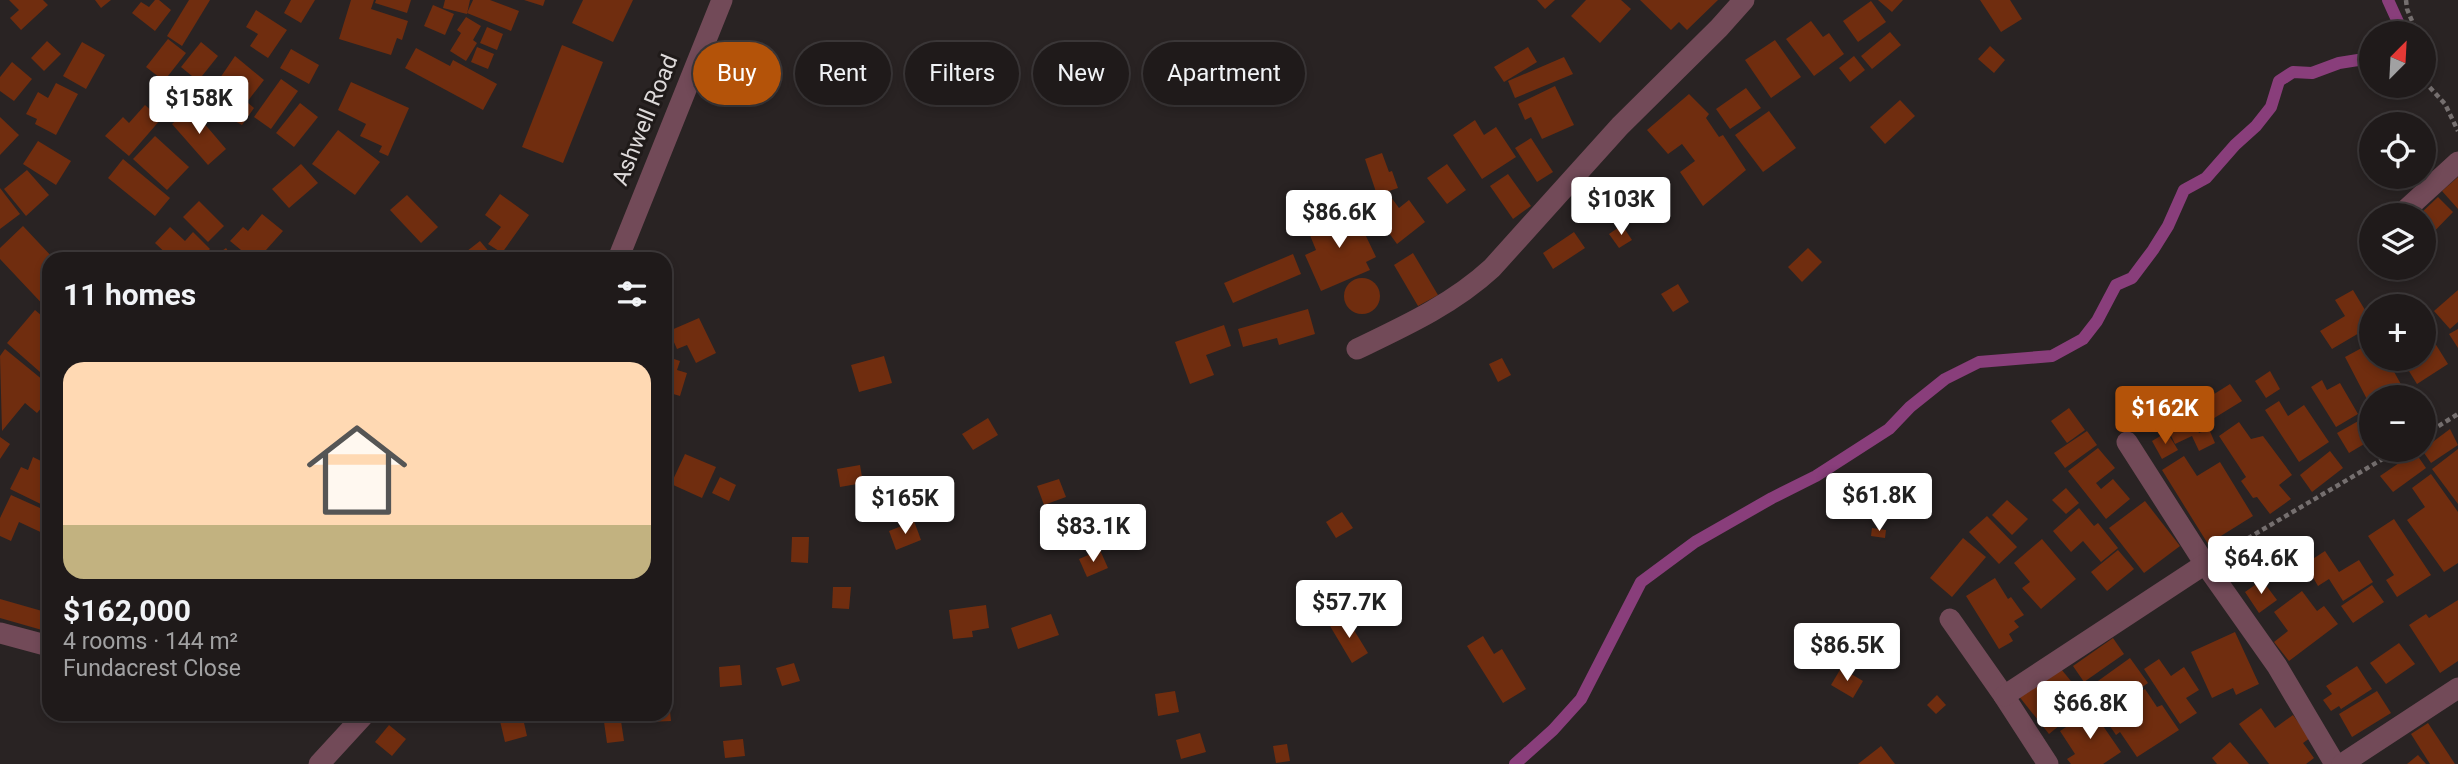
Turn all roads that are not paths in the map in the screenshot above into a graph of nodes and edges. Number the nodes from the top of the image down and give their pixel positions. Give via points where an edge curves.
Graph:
1 (722, 0) edge
2 (1744, 0) edge
3 (2458, 162) edge
4 (2413, 203) edge
5 (621, 252) edge
6 (1357, 349) dead end
7 (2127, 442) dead end
8 (2205, 564) junction
9 (1950, 619) dead end
10 (0, 633) edge
11 (42, 644) edge
12 (2458, 688) edge
13 (2004, 696) junction
14 (359, 721) edge
15 (319, 764) edge
16 (2048, 764) edge
17 (2335, 764) edge
18 (2342, 764) edge

1 - 5 street, Ashwell Road
2 - 6 street via 1473,286
3 - 4 street
7 - 8 street
8 - 13 street
8 - 17 street via 2277,666
9 - 13 street
10 - 11 street
12 - 18 street
13 - 16 street
14 - 15 street

